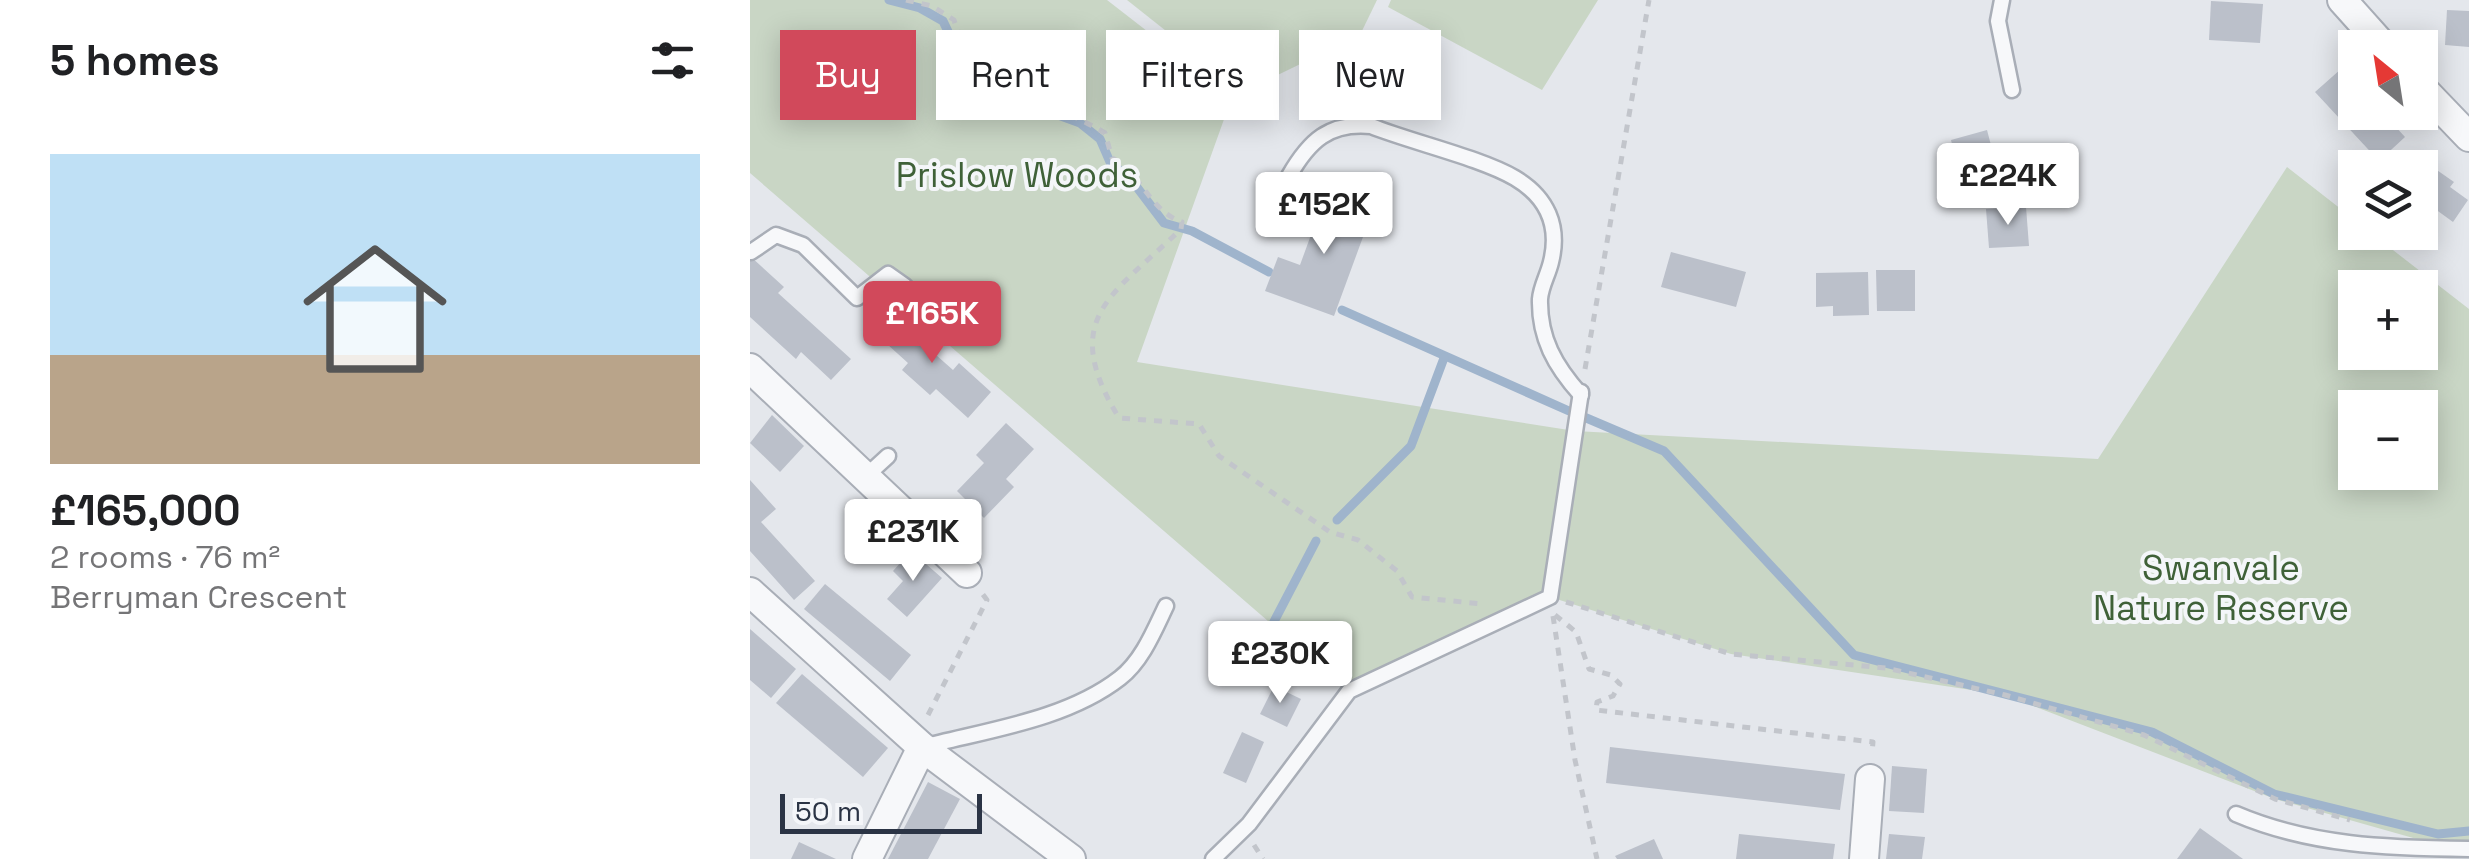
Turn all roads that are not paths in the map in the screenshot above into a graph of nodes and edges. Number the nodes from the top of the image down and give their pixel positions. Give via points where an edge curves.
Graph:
1 (2002, 0) edge
2 (2342, 0) edge
3 (2369, 30) edge
4 (2012, 90) dead end
5 (2438, 105) edge
6 (2469, 138) edge
7 (1289, 176) dead end
8 (750, 252) edge
9 (905, 286) dead end
10 (750, 368) edge
11 (888, 456) dead end
12 (863, 479) junction
13 (967, 573) road end
14 (750, 592) edge
15 (1166, 606) dead end
16 (918, 743) junction
17 (1870, 779) dead end
18 (2236, 814) dead end
19 (2469, 849) edge
20 (868, 859) edge
21 (1071, 859) edge
22 (1212, 859) edge
23 (1864, 859) edge

1 - 4 lane via 1998,21
2 - 3 street
5 - 6 street
7 - 22 lane via 1318,137 1347,124 1371,126 1513,177 1539,195 1555,236 1540,294 1541,323 1560,372 1581,393 1550,596 1349,691 1249,824
8 - 9 lane via 776,235 803,245 857,298 888,274
10 - 12 street
11 - 12 lane
12 - 13 street
14 - 16 street
15 - 16 lane via 1122,677 1078,704
16 - 20 street
16 - 21 street
17 - 23 street
18 - 19 lane via 2282,834 2354,846

